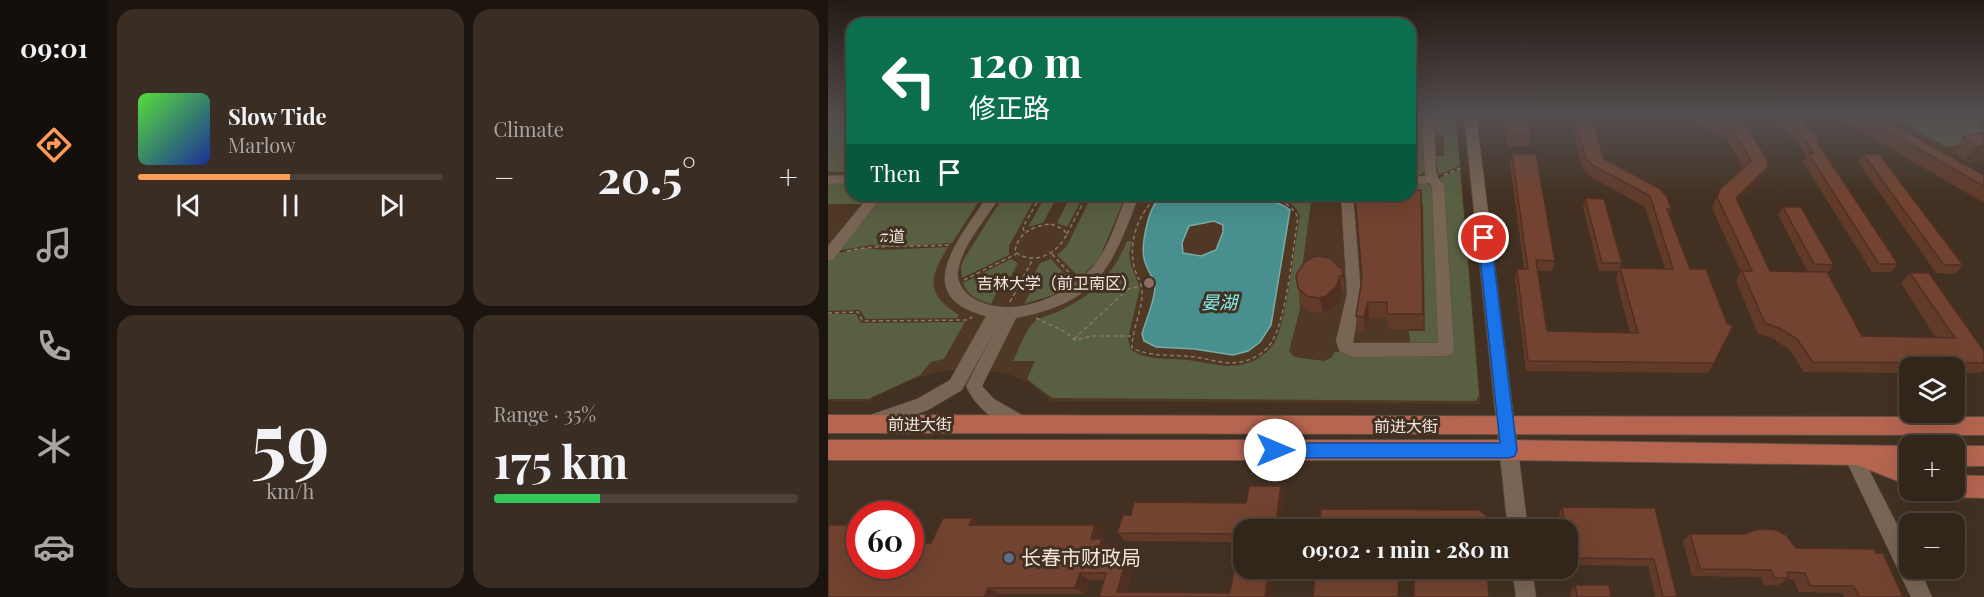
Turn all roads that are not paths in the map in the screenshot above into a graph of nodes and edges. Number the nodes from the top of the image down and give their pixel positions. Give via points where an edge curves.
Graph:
1 (1430, 143) edge
2 (1473, 143) edge
3 (1432, 179) junction
4 (828, 180) edge
5 (846, 180) edge
6 (1416, 180) edge
7 (872, 201) edge
8 (991, 201) edge
9 (1131, 201) edge
10 (1347, 201) edge
11 (829, 254) edge
12 (1003, 313) junction
13 (1984, 420) edge
14 (828, 424) edge
15 (863, 424) junction
16 (1023, 425) junction
17 (1507, 426) junction
18 (1948, 426) junction
19 (1984, 426) edge
20 (828, 450) edge
21 (1509, 450) junction
22 (1853, 456) junction
23 (1899, 456) edge
24 (1965, 456) edge
25 (1984, 456) edge
26 (1899, 472) edge
27 (1965, 486) edge
28 (1984, 487) edge
29 (1517, 519) edge
30 (1524, 579) edge
31 (1526, 597) edge
32 (1922, 597) edge

1 - 3 street
2 - 17 street
3 - 6 street
3 - 10 street via 1438,185 1446,349 1347,347 1344,341 1354,294
4 - 5 street
7 - 11 street
8 - 12 street via 951,270 953,286 970,305
9 - 12 street via 1107,258 1088,285 1053,303
12 - 15 street via 956,385 922,405
12 - 16 street via 974,386 989,406
13 - 18 main road
14 - 15 main road, 前进大街
15 - 16 main road, 前进大街
16 - 17 main road, 前进大街
17 - 18 main road, 前进大街
17 - 21 street
18 - 19 main road, 前进大街
20 - 21 main road, 前进大街
21 - 22 main road, 前进大街
21 - 29 street
22 - 23 main road, 前进大街
22 - 26 main road
22 - 32 street
24 - 25 main road
27 - 28 main road
30 - 31 street

